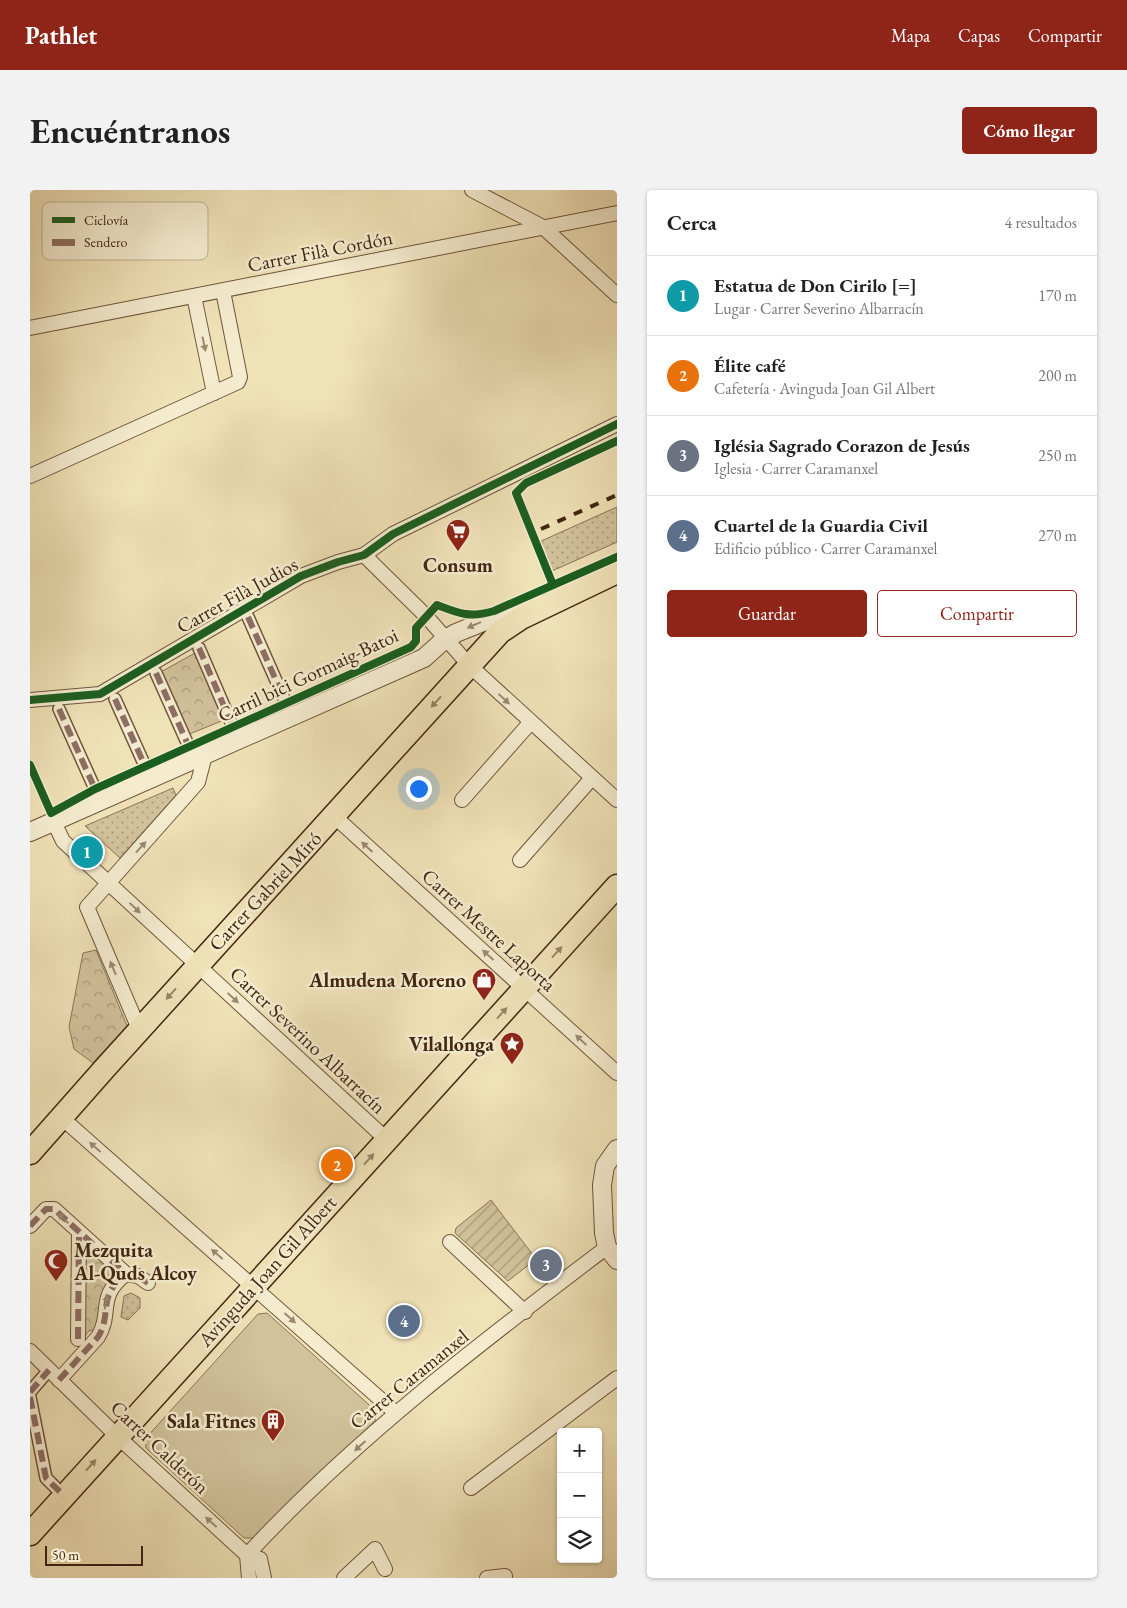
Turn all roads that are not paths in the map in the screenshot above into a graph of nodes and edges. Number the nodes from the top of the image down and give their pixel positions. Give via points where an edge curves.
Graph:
1 (472, 190) edge
2 (617, 213) edge
3 (543, 227) junction
4 (223, 290) junction
5 (617, 295) edge
6 (194, 296) junction
7 (30, 328) edge
8 (214, 393) junction
9 (617, 424) edge
10 (30, 476) edge
11 (364, 555) junction
12 (617, 571) edge
13 (248, 617) dead end
14 (444, 640) junction
15 (199, 648) dead end
16 (469, 665) junction
17 (156, 673) dead end
18 (114, 699) dead end
19 (30, 700) edge
20 (286, 703) dead end
21 (59, 710) dead end
22 (530, 723) junction
23 (233, 726) dead end
24 (197, 751) junction
25 (145, 766) dead end
26 (592, 778) junction
27 (95, 789) dead end
28 (462, 800) dead end
29 (617, 800) edge
30 (334, 816) junction
31 (54, 822) junction
32 (33, 831) edge
33 (520, 860) dead end
34 (108, 883) junction
35 (617, 886) edge
36 (197, 965) junction
37 (524, 988) junction
38 (139, 1029) junction
39 (617, 1073) edge
40 (62, 1118) junction
41 (386, 1139) junction
42 (617, 1149) edge
43 (30, 1153) edge
44 (610, 1183) edge
45 (30, 1226) edge
46 (79, 1234) junction
47 (450, 1242) dead end
48 (612, 1254) edge
49 (126, 1274) junction
50 (148, 1283) dead end
51 (254, 1286) junction
52 (525, 1312) junction
53 (78, 1339) dead end
54 (30, 1351) edge
55 (54, 1375) junction
56 (617, 1378) edge
57 (30, 1392) edge
58 (30, 1397) edge
59 (396, 1413) junction
60 (117, 1436) junction
61 (471, 1488) dead end
62 (61, 1499) junction
63 (30, 1534) edge
64 (247, 1555) junction
65 (385, 1569) dead end
66 (506, 1576) dead end
67 (250, 1578) edge
68 (264, 1578) edge
69 (344, 1578) edge
70 (487, 1578) edge

1 - 3 street
2 - 3 street, Carrer Filà Cordón
3 - 4 street, Carrer Filà Cordón
3 - 5 street
4 - 6 street, Carrer Filà Cordón
4 - 8 street via 240,377 234,384
6 - 7 street, Carrer Filà Cordón
6 -> 8 street
8 - 10 street
9 - 11 street, Carrer Filà Judios via 393,534
11 - 14 street via 426,616
11 - 19 street, Carrer Filà Judios via 301,576 100,694
12 -> 14 street via 594,574
12 - 16 main road, Carrer Gabriel Miró via 511,623
13 - 20 street
14 - 16 street
14 - 24 street via 424,658
15 - 23 street
16 -> 22 street
16 -> 30 main road, Carrer Gabriel Miró
17 - 24 street
18 - 25 street
21 - 27 street
22 - 26 street
22 - 28 street
24 - 31 street
34 -> 24 street via 198,782
26 - 29 street
26 - 33 street
30 - 36 main road, Carrer Gabriel Miró
37 -> 30 street, Carrer Mestre Laporta
31 - 32 street
31 - 34 street, Carrer Severino Albarracín via 63,841
34 -> 36 street, Carrer Severino Albarracín
38 -> 34 street via 87,907
37 -> 35 main road, Avinguda Joan Gil Albert
36 -> 38 main road, Carrer Gabriel Miró
36 -> 41 street, Carrer Severino Albarracín
39 -> 37 street, Carrer Mestre Laporta
41 -> 37 main road, Avinguda Joan Gil Albert
38 - 40 main road, Carrer Gabriel Miró
40 - 43 main road, Carrer Gabriel Miró
51 -> 40 street
51 -> 41 main road, Avinguda Joan Gil Albert
42 - 44 street via 605,1166
44 - 48 street via 604,1233
46 -> 45 street via 54,1209 46,1209
46 - 49 street
46 - 53 street
47 - 52 street
48 - 52 street, Carrer Caramanxel
49 - 50 street via 138,1276
55 -> 49 street via 98,1337 102,1330 106,1296
51 -> 59 street
51 - 60 main road, Avinguda Joan Gil Albert
52 - 59 street, Carrer Caramanxel
54 - 55 street, Carrer Calderón
55 - 57 street
55 - 60 street, Carrer Calderón
56 - 61 street
58 - 62 street via 46,1478
59 -> 64 street, Carrer Caramanxel via 284,1515
62 -> 60 main road, Avinguda Joan Gil Albert
64 -> 60 street, Carrer Calderón
62 - 63 main road, Avinguda Joan Gil Albert
64 - 67 street
64 - 68 street, Carrer Calderón via 260,1559
65 - 69 street via 375,1549
66 - 70 street

